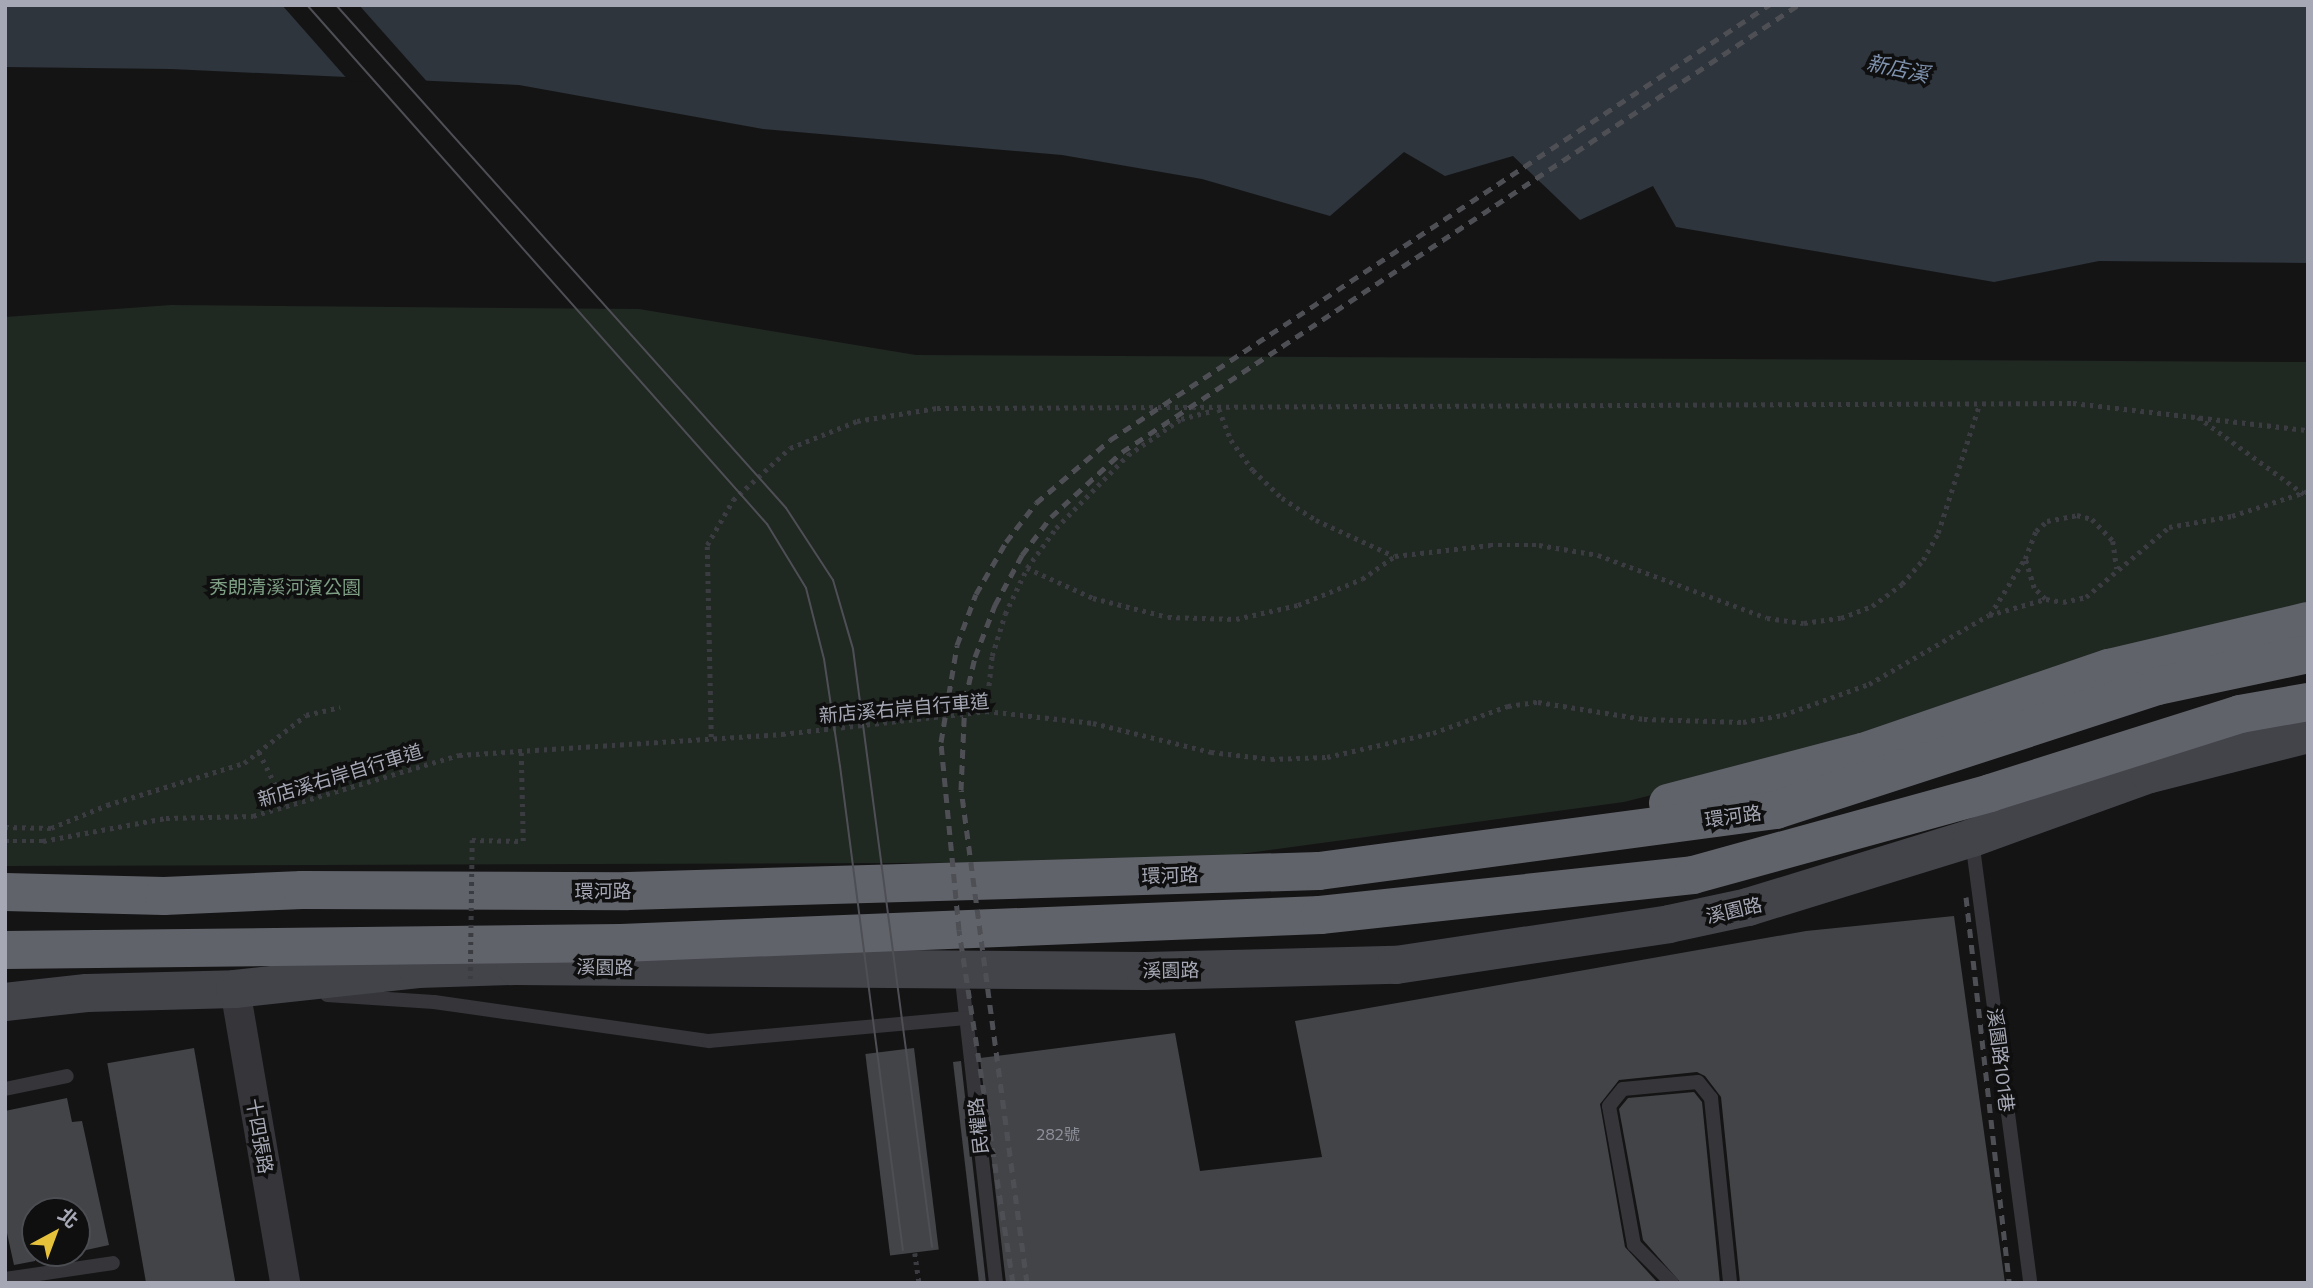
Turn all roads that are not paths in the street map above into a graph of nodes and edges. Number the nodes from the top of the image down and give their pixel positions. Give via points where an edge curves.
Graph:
1 (2308, 621) edge
2 (2308, 654) edge
3 (2308, 702) edge
4 (2308, 734) edge
5 (1972, 838) junction
6 (1477, 850) junction
7 (5, 892) edge
8 (163, 895) junction
9 (5, 910) edge
10 (621, 943) junction
11 (5, 948) edge
12 (1042, 967) junction
13 (961, 970) junction
14 (235, 989) junction
15 (5, 1002) edge
16 (966, 1018) junction
17 (67, 1076) dead end
18 (5, 1089) edge
19 (113, 1263) dead end
20 (5, 1279) edge
21 (285, 1283) edge
22 (996, 1283) edge
23 (1672, 1283) edge
24 (1730, 1283) edge
25 (2030, 1283) edge

1 - 6 highway via 2109,668 1799,771
2 - 6 highway, 環河路 via 2158,686 1776,810
3 - 10 highway via 2240,714 1990,793 1693,875 1320,915
4 - 5 street, 溪園路 via 2150,774
5 - 12 street, 溪園路 via 1748,908 1669,925 1396,965 1145,971
5 - 25 lane, 溪園路101巷
6 - 8 highway, 環河路 via 1305,872 628,891 302,890
7 - 8 highway, 環河路
8 - 9 highway
10 - 11 highway
10 - 12 lane
12 - 13 street, 溪園路
13 - 14 street, 溪園路 via 516,966 418,969
13 - 16 lane, 民權路
14 - 15 street, 溪園路 via 86,993
14 - 16 lane via 434,1002 709,1041
14 - 21 street, 十四張路
16 - 22 lane, 民權路
17 - 18 lane
19 - 20 lane
23 - 24 lane via 1634,1245 1609,1106 1623,1089 1698,1082 1711,1098

